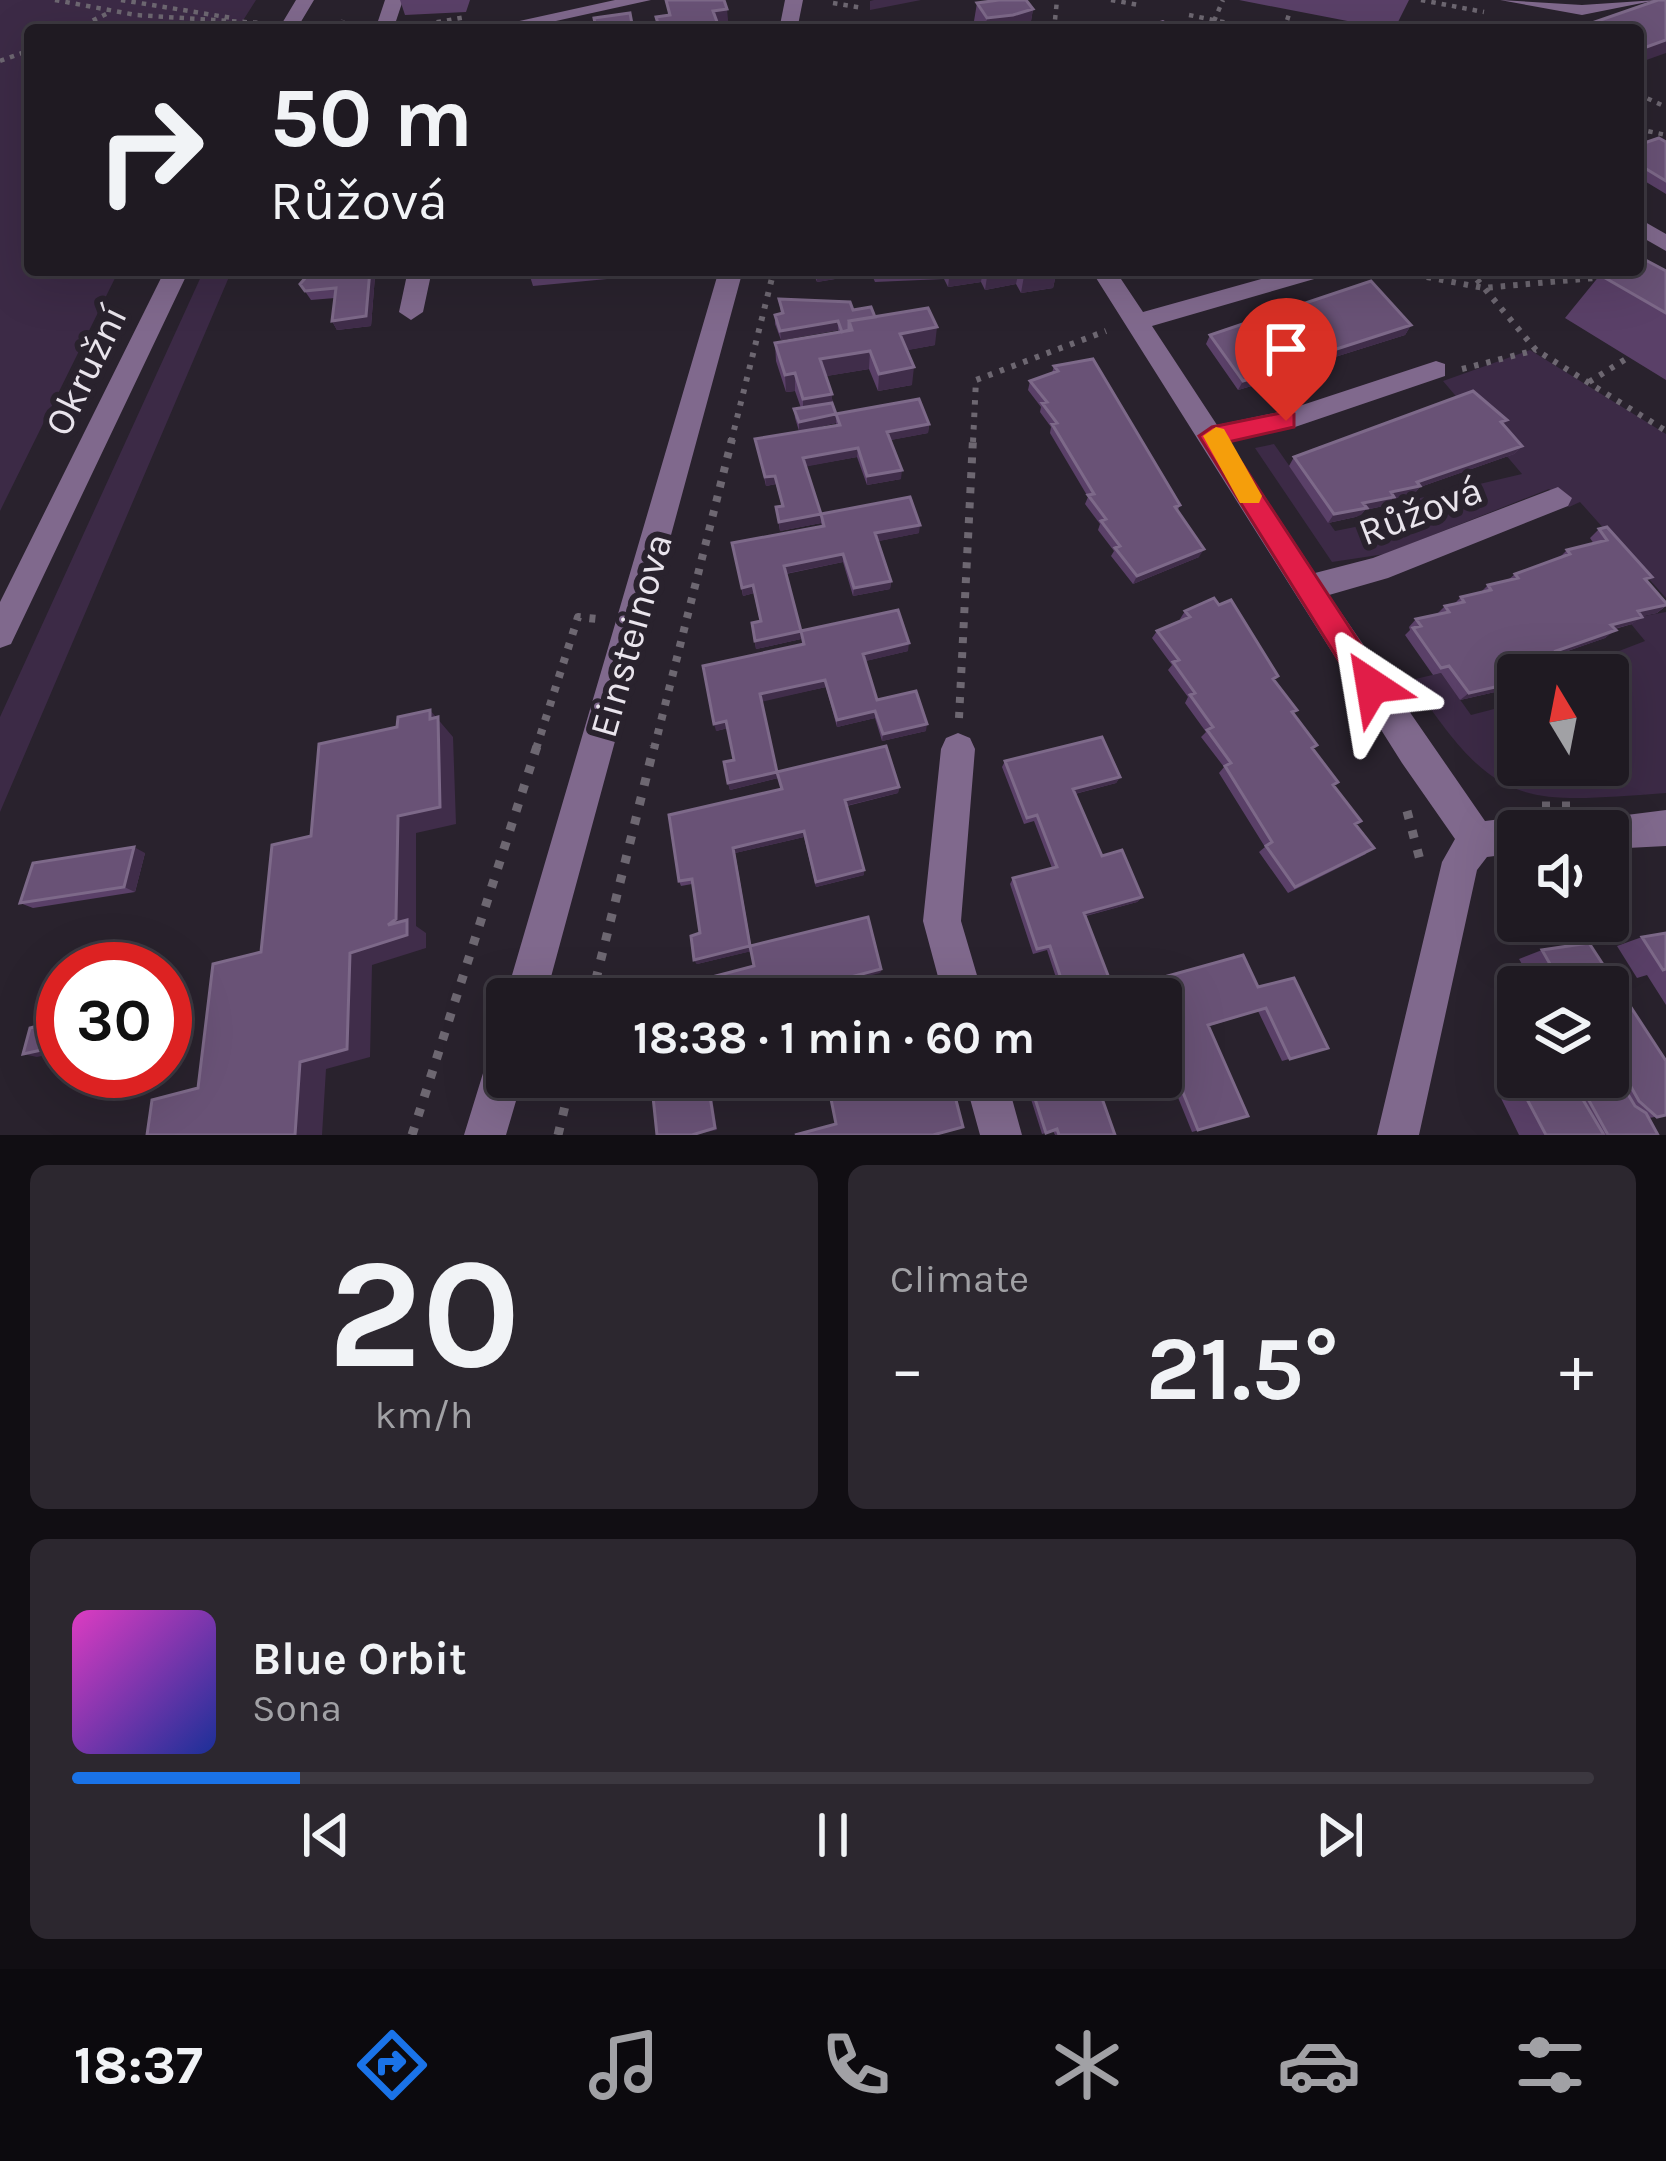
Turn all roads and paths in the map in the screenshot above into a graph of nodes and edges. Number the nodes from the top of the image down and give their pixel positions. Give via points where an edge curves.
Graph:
1 (56, 0) edge
2 (121, 0) edge
3 (304, 0) edge
4 (642, 0) edge
5 (1111, 0) edge
6 (1222, 0) edge
7 (1509, 0) edge
8 (1648, 0) edge
9 (1123, 2) edge
10 (833, 3) dead end
11 (863, 8) dead end
12 (1291, 11) dead end
13 (111, 12) junction
14 (343, 20) dead end
15 (1214, 21) dead end
16 (86, 24) edge
17 (244, 24) edge
18 (260, 24) edge
19 (280, 24) edge
20 (341, 24) edge
21 (519, 24) edge
22 (1287, 24) edge
23 (174, 276) edge
24 (419, 276) edge
25 (729, 276) edge
26 (772, 276) edge
27 (1106, 276) edge
28 (1300, 276) edge
29 (1421, 276) edge
30 (1474, 276) edge
31 (1610, 276) edge
32 (1484, 288) junction
33 (411, 311) dead end
34 (1130, 330) junction
35 (1536, 350) junction
36 (1629, 357) dead end
37 (1436, 370) joint
38 (1589, 382) junction
39 (1666, 431) edge
40 (1212, 436) junction
41 (1558, 498) dead end
42 (1308, 588) junction
43 (635, 622) junction
44 (0, 634) edge
45 (958, 749) joint
46 (1397, 793) dead end
47 (1629, 823) edge
48 (1666, 828) edge
49 (1497, 832) edge
50 (1478, 840) junction
51 (1418, 881) dead end
52 (531, 978) edge
53 (596, 978) edge
54 (958, 978) edge
55 (496, 1098) edge
56 (567, 1098) edge
57 (991, 1098) edge
58 (412, 1135) edge
59 (485, 1135) edge
60 (558, 1135) edge
61 (1001, 1135) edge
62 (1398, 1135) edge

1 - 13 path
2 - 18 path
3 - 19 street
4 - 21 street
5 - 9 path
6 - 15 path
7 - 8 street via 1582,10
10 - 11 path
12 - 22 path
13 - 16 path
13 - 17 path
14 - 20 path
23 - 44 street, Okružní
24 - 33 street
25 - 43 street, Einsteinova
26 - 53 path
27 - 34 street
28 - 34 street
29 - 32 path
30 - 32 path
31 - 32 path
32 - 35 path
34 - 40 street
34 - 45 path via 1115,327 976,380
35 - 37 path via 1467,370
35 - 38 path
36 - 38 path
37 - 40 street via 1286,421
38 - 39 path
40 - 42 street
41 - 42 street, Růžová
42 - 50 street
43 - 52 street, Einsteinova
43 - 58 path via 578,617
45 - 54 street via 942,921
46 - 51 path via 1418,836
47 - 48 street
49 - 50 street
50 - 62 street via 1455,875
55 - 59 street
56 - 60 path
57 - 61 street

